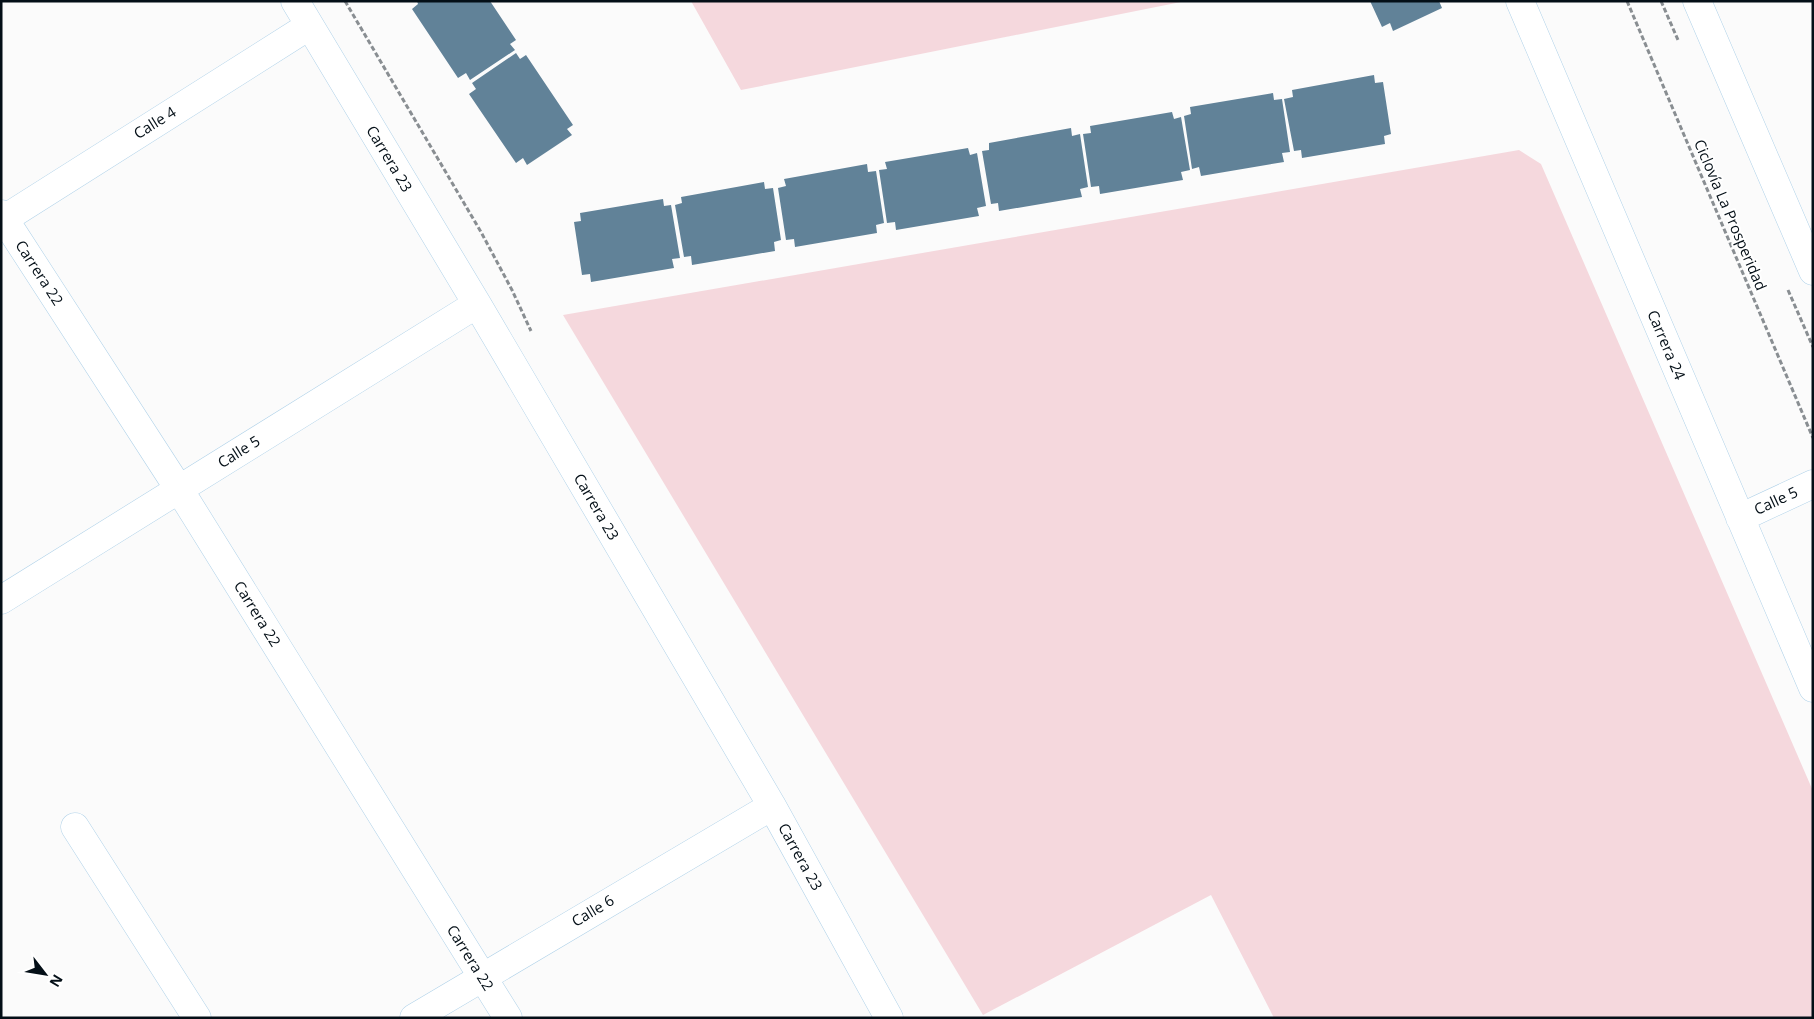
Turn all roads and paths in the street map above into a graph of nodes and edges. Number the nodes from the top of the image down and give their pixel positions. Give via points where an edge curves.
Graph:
1 (295, 1) edge
2 (345, 1) edge
3 (1520, 1) edge
4 (1627, 1) edge
5 (1697, 1) edge
6 (309, 26) junction
7 (2, 218) edge
8 (1813, 271) edge
9 (476, 304) junction
10 (531, 332) dead end
11 (1813, 438) edge
12 (1813, 484) edge
13 (179, 489) junction
14 (1740, 518) junction
15 (1, 600) edge
16 (1813, 688) edge
17 (772, 806) junction
18 (75, 827) dead end
19 (482, 977) junction
20 (197, 1018) edge
21 (414, 1018) edge
22 (508, 1018) edge
23 (889, 1018) edge

1 - 6 street, Carrera 23
2 - 10 path via 481,232
3 - 14 street, Carrera 24
4 - 11 path, Ciclovía La Prosperidad
5 - 8 street
6 - 7 street, Calle 4
6 - 9 street, Carrera 23
7 - 13 street, Carrera 22
9 - 13 street, Calle 5
9 - 17 street, Carrera 23
12 - 14 street, Calle 5
13 - 15 street, Calle 5
13 - 19 street, Carrera 22
14 - 16 street, Carrera 24
17 - 19 street, Calle 6
17 - 23 street, Carrera 23
18 - 20 street
19 - 21 street, Calle 6
19 - 22 street, Carrera 22

